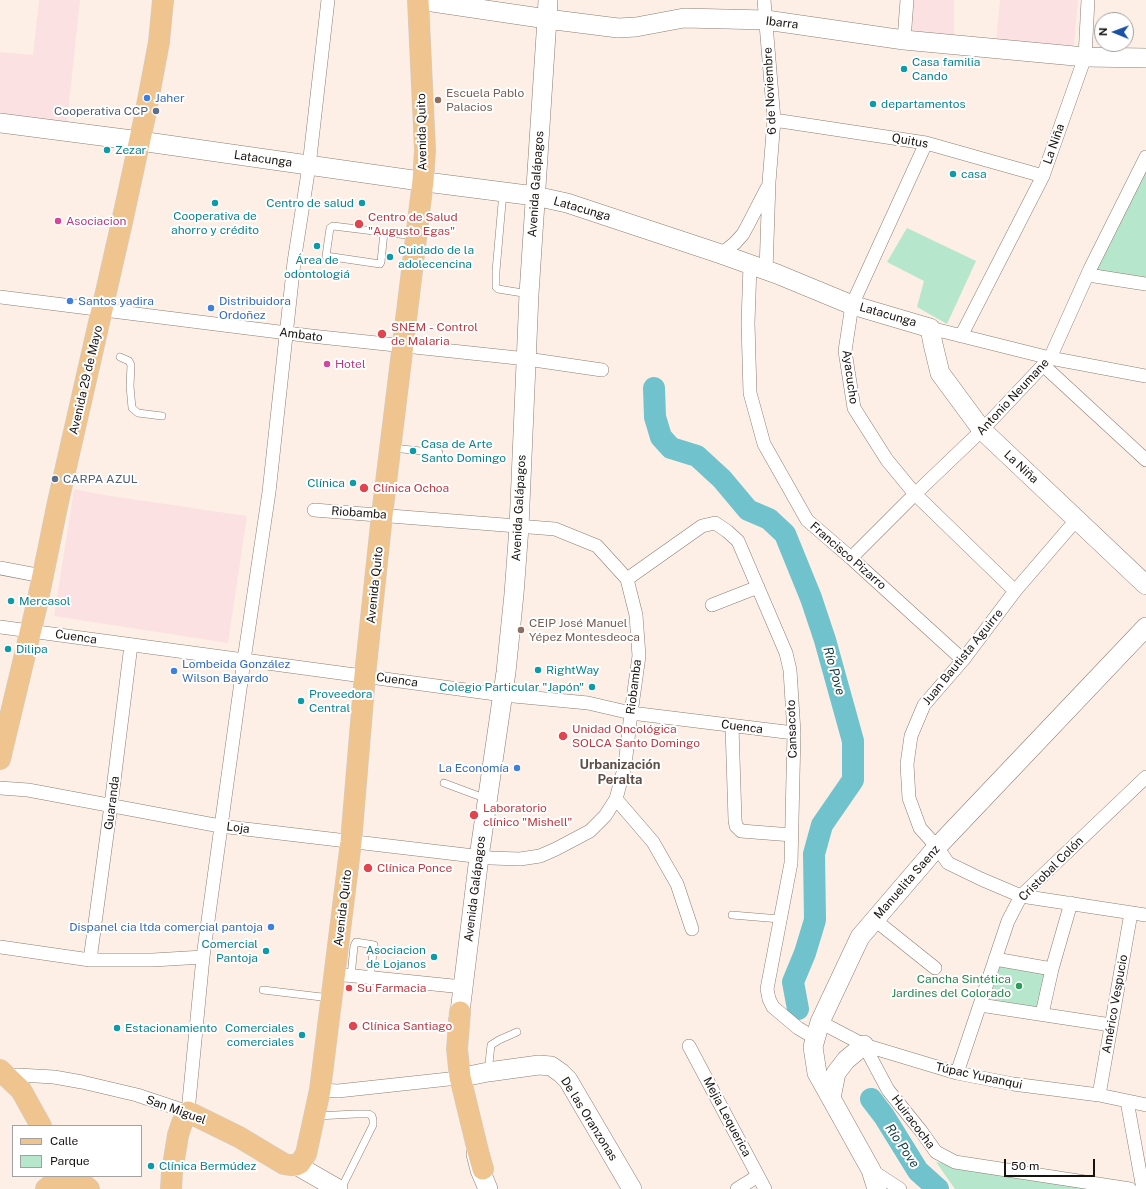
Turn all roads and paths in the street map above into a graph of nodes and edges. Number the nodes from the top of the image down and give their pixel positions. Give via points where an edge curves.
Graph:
1 (163, 0) edge
2 (328, 0) edge
3 (418, 0) edge
4 (548, 0) edge
5 (764, 0) edge
6 (907, 0) edge
7 (1088, 0) edge
8 (547, 19) junction
9 (766, 20) junction
10 (904, 40) junction
11 (1084, 57) junction
12 (1143, 60) edge
13 (774, 120) junction
14 (0, 123) edge
15 (140, 141) junction
16 (926, 143) junction
17 (1144, 164) edge
18 (309, 166) junction
19 (1043, 176) junction
20 (423, 181) junction
21 (769, 182) junction
22 (503, 192) junction
23 (535, 196) junction
24 (384, 232) junction
25 (416, 236) junction
26 (721, 254) junction
27 (758, 268) junction
28 (1088, 275) junction
29 (1146, 284) edge
30 (529, 294) junction
31 (0, 297) edge
32 (852, 305) junction
33 (102, 310) junction
34 (930, 328) junction
35 (287, 333) junction
36 (961, 336) junction
37 (402, 346) junction
38 (120, 357) dead end
39 (527, 359) junction
40 (1047, 362) junction
41 (602, 370) dead end
42 (1146, 376) edge
43 (162, 416) dead end
44 (982, 430) junction
45 (391, 448) junction
46 (439, 453) dead end
47 (1146, 460) edge
48 (915, 494) junction
49 (314, 510) dead end
50 (382, 515) junction
51 (1077, 519) junction
52 (519, 527) junction
53 (851, 558) junction
54 (0, 568) edge
55 (42, 576) junction
56 (627, 579) junction
57 (1146, 585) edge
58 (758, 587) junction
59 (1015, 591) junction
60 (712, 605) dead end
61 (0, 627) edge
62 (1146, 627) edge
63 (30, 631) junction
64 (131, 645) junction
65 (244, 660) junction
66 (963, 660) junction
67 (365, 675) junction
68 (503, 695) junction
69 (631, 713) junction
70 (5, 716) edge
71 (732, 726) junction
72 (794, 733) junction
73 (0, 759) edge
74 (1146, 777) edge
75 (444, 784) dead end
76 (0, 788) edge
77 (487, 799) junction
78 (616, 799) junction
79 (112, 805) junction
80 (220, 826) junction
81 (792, 834) junction
82 (351, 842) junction
83 (937, 847) junction
84 (479, 857) junction
85 (1021, 896) junction
86 (1071, 903) junction
87 (1130, 912) junction
88 (1146, 915) edge
89 (732, 916) dead end
90 (780, 919) junction
91 (875, 920) junction
92 (692, 928) dead end
93 (0, 947) edge
94 (203, 957) junction
95 (995, 959) junction
96 (90, 960) junction
97 (935, 968) dead end
98 (1052, 970) junction
99 (343, 975) junction
100 (370, 978) junction
101 (463, 986) junction
102 (263, 990) dead end
103 (332, 999) junction
104 (980, 1005) junction
105 (460, 1012) junction
106 (1042, 1014) junction
107 (1111, 1025) junction
108 (817, 1030) junction
109 (517, 1032) dead end
110 (864, 1044) junction
111 (689, 1046) dead end
112 (488, 1072) junction
113 (957, 1073) junction
114 (2, 1074) edge
115 (461, 1077) junction
116 (320, 1090) junction
117 (1099, 1095) junction
118 (831, 1098) junction
119 (1127, 1101) junction
120 (1146, 1105) edge
121 (188, 1112) junction
122 (314, 1116) junction
123 (40, 1125) edge
124 (296, 1165) junction
125 (871, 1170) junction
126 (758, 1176) junction
127 (486, 1179) edge
128 (50, 1183) edge
129 (89, 1189) edge
130 (171, 1189) edge
131 (339, 1189) edge
132 (495, 1189) edge
133 (632, 1189) edge
134 (737, 1189) edge
135 (765, 1189) edge
136 (877, 1189) edge
137 (900, 1189) edge
138 (1130, 1189) edge
139 (1143, 1189) edge

1 - 15 main road, Avenida 29 de Mayo via 159,42
2 - 18 street
3 - 8 street, Ibarra
3 - 20 main road, Avenida Quito via 425,150
4 - 8 street, Avenida Galápagos
5 - 9 street, 6 de Noviembre
6 - 10 street
7 - 11 street, La Niña
8 - 9 street, Ibarra via 618,28 684,18
8 - 23 street, Avenida Galápagos
9 - 10 street, Ibarra
9 - 13 street, 6 de Noviembre
10 - 11 street, Ibarra
11 - 12 street, Ibarra
11 - 19 street, La Niña
13 - 16 street, Quitus
13 - 21 street, 6 de Noviembre
14 - 15 street, Latacunga
15 - 18 street, Latacunga
15 - 33 main road, Avenida 29 de Mayo
16 - 19 street, Quitus
16 - 32 street, Ayacucho
17 - 28 street, Antonio Neumane
18 - 20 street, Latacunga
18 - 35 street via 294,262
19 - 36 street, La Niña
20 - 22 street, Latacunga
20 - 25 main road, Avenida Quito
21 - 26 street, 6 de Noviembre via 743,234
21 - 27 street, 6 de Noviembre
22 - 23 street, Latacunga
22 - 30 lane via 496,287
23 - 26 street, Latacunga via 567,202
23 - 30 street, Avenida Galápagos
24 - 24 lane via 333,226 330,228 326,256 380,264
24 - 25 lane
25 - 37 main road, Avenida Quito
26 - 27 street, Latacunga
27 - 32 street, Latacunga
27 - 53 street, Francisco Pizarro via 748,323 750,393 764,444 807,520
28 - 29 street
28 - 40 street, Antonio Neumane
30 - 39 street, Avenida Galápagos
31 - 33 street, Ambato
32 - 34 street, Latacunga
32 - 48 street, Ayacucho via 845,350 854,408 887,460
33 - 35 street, Ambato
33 - 55 main road, Avenida 29 de Mayo via 97,348
34 - 36 street, Latacunga
34 - 44 street, La Niña via 940,373
35 - 37 street, Ambato
35 - 65 street via 269,492
36 - 40 street, Latacunga
37 - 39 street, Ambato
37 - 45 main road, Avenida Quito
38 - 43 lane via 129,361 131,365 132,408 138,414
39 - 41 street, Ambato
39 - 52 street, Avenida Galápagos
40 - 42 street, Latacunga
40 - 44 street, Antonio Neumane
40 - 47 street
44 - 48 street, Antonio Neumane
44 - 51 street, La Niña
45 - 46 lane
45 - 50 main road, Avenida Quito
48 - 53 street, Antonio Neumane
48 - 59 street, Ayacucho
49 - 50 street, Riobamba
50 - 52 street, Riobamba
50 - 67 main road, Avenida Quito
51 - 57 street, La Niña
51 - 59 street, Juan Bautista Aguirre
52 - 56 street, Riobamba via 555,529 596,546
52 - 68 street, Avenida Galápagos
53 - 66 street, Francisco Pizarro
54 - 55 street
55 - 63 main road, Avenida 29 de Mayo
56 - 58 street, Cansacoto via 702,526 715,523 738,541
56 - 69 street, Riobamba via 636,615 639,656
58 - 60 street
58 - 72 street, Cansacoto via 786,653 790,670
59 - 66 street, Juan Bautista Aguirre
61 - 63 street, Cuenca
62 - 83 street, Manuelita Saenz
63 - 64 street, Cuenca
63 - 70 main road, Avenida 29 de Mayo
64 - 65 street, Cuenca
64 - 79 street, Guaranda
65 - 67 street, Cuenca
65 - 80 street
66 - 83 street, Juan Bautista Aguirre via 924,705 911,736 907,764 909,798 920,828
67 - 68 street, Cuenca
67 - 82 main road, Avenida Quito
68 - 69 street, Cuenca via 588,703
68 - 77 street, Avenida Galápagos
69 - 71 street, Cuenca
69 - 78 street, Riobamba via 625,765
70 - 73 main road, Avenida 29 de Mayo
71 - 72 street, Cuenca
71 - 81 street via 736,826 741,831
72 - 81 street, Cansacoto
74 - 85 street, Cristobal Colón
75 - 77 lane
76 - 79 street, Loja via 28,790
77 - 84 street, Avenida Galápagos
78 - 84 street, Riobamba via 605,816 590,831 540,856 520,859
78 - 92 street via 653,842 677,884
79 - 80 street, Loja
79 - 96 street, Guaranda
80 - 82 street, Loja
80 - 94 street
81 - 90 street, Cansacoto via 791,863
82 - 84 street, Loja
82 - 99 main road, Avenida Quito
83 - 85 street, Juan Bautista Aguirre via 948,863
83 - 91 street, Manuelita Saenz
84 - 101 street, Avenida Galápagos
85 - 86 street, Juan Bautista Aguirre
85 - 95 street, Cristobal Colón via 1008,921
86 - 87 street, Juan Bautista Aguirre
86 - 98 street
87 - 88 street, Juan Bautista Aguirre
87 - 107 street, Américo Vespucio
89 - 90 lane
90 - 108 street, Cansacoto via 767,989 769,999 773,1007 798,1028
91 - 97 street
91 - 108 street, Manuelita Saenz via 860,937
93 - 96 street
94 - 96 street
94 - 121 street
95 - 98 street
95 - 104 street, Cristobal Colón
98 - 106 street
99 - 100 street
99 - 100 lane via 356,942 374,945
99 - 103 main road, Avenida Quito
100 - 101 street
101 - 105 street, Avenida Galápagos
102 - 103 lane
103 - 116 main road, Avenida Quito
104 - 106 street
104 - 113 street, Cristobal Colón
105 - 115 street, Avenida Galápagos
105 - 127 main road via 457,1049 460,1077
106 - 107 street
107 - 117 street, Américo Vespucio
108 - 110 street, Túpac Yupanqui
108 - 118 street, Manuelita Saenz via 813,1047 817,1073
109 - 112 lane via 491,1045
110 - 113 street, Túpac Yupanqui
110 - 118 street via 836,1073
110 - 138 street, Huiracocha via 888,1090 936,1152 955,1162
111 - 126 street, Mejia Lequerica
112 - 115 street, De las Oranzonas
112 - 133 street, De las Oranzonas via 539,1065 551,1066 561,1073 568,1080
113 - 117 street, Túpac Yupanqui via 1013,1084
114 - 121 street, San Miguel via 54,1077 82,1082 137,1095
114 - 123 main road via 21,1090
115 - 116 street, De las Oranzonas via 338,1091
115 - 127 street, Avenida Galápagos via 478,1162
115 - 132 street, Avenida Galápagos via 482,1156
116 - 122 main road, Avenida Quito
117 - 119 street, Túpac Yupanqui
118 - 125 street, Manuelita Saenz
119 - 120 street, Túpac Yupanqui
119 - 139 street
121 - 124 main road, San Miguel via 239,1137 284,1164
121 - 130 main road via 178,1135
122 - 124 main road, Avenida Quito via 306,1154
122 - 131 lane via 369,1114 374,1120
124 - 131 street, San Miguel
125 - 136 street, Manuelita Saenz
125 - 137 street
126 - 134 street
126 - 135 street, Mejia Lequerica
128 - 129 main road via 73,1181

